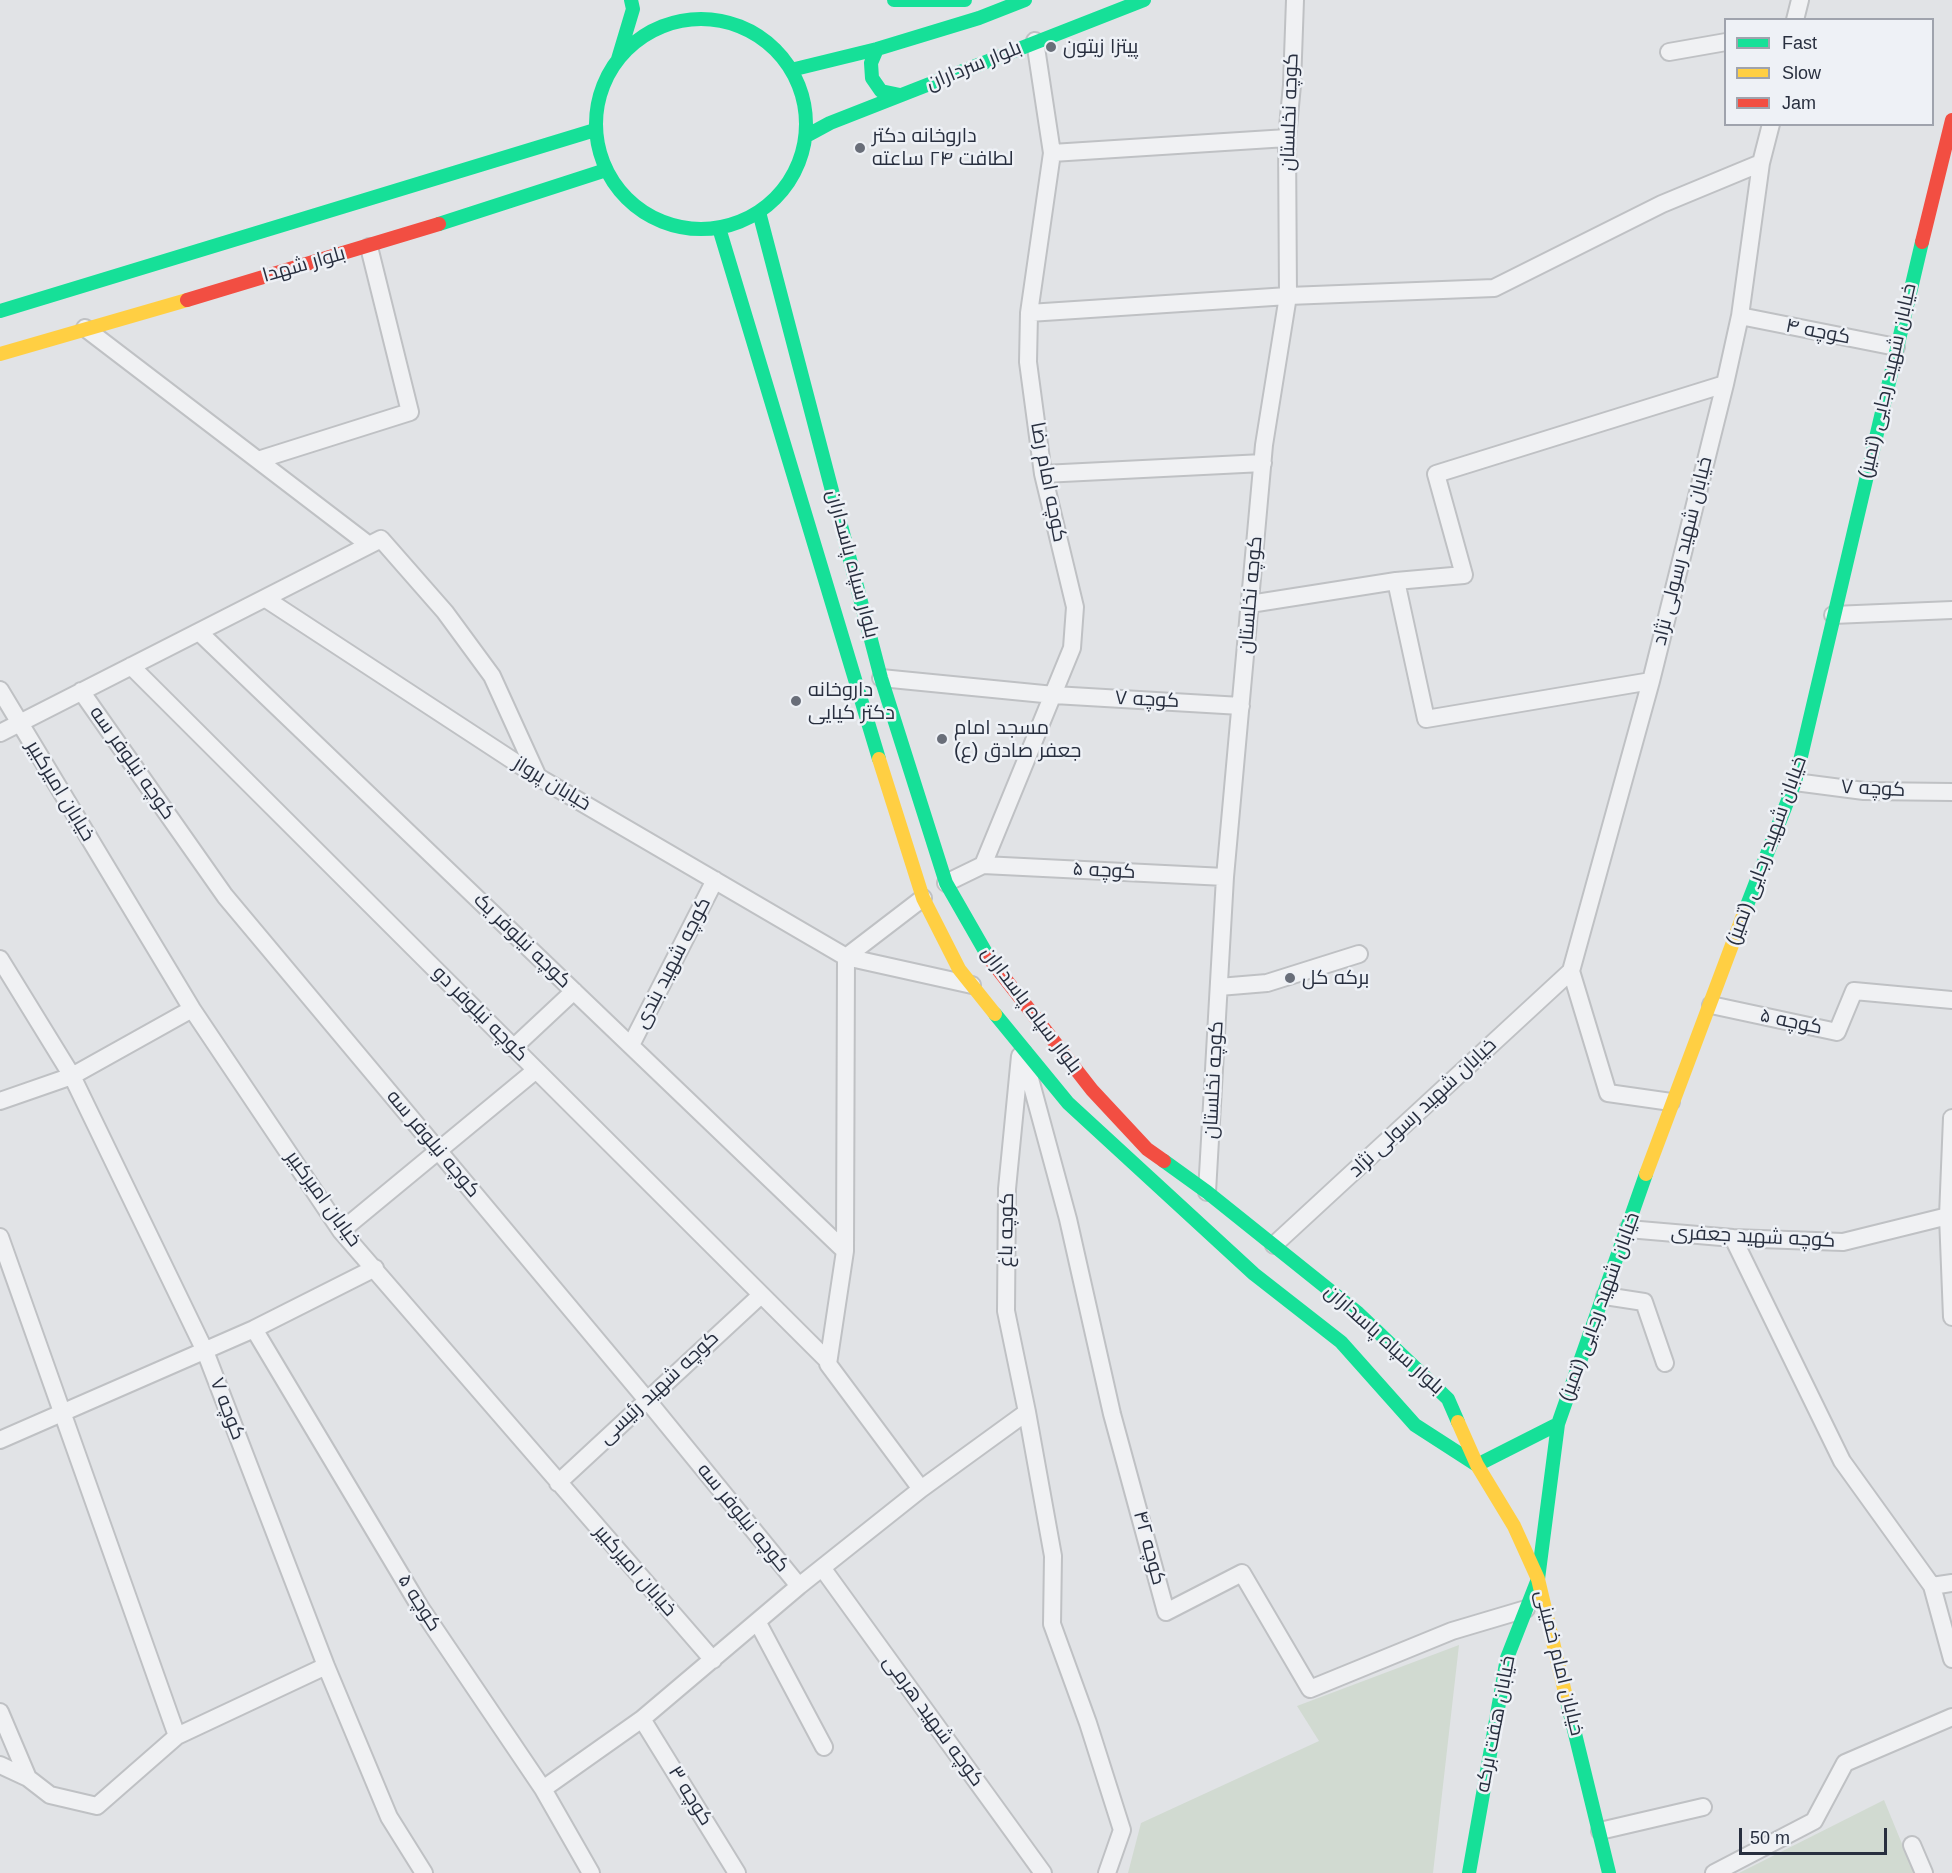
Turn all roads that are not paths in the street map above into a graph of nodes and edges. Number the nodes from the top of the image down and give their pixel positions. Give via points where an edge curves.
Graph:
1 (631, 0) edge
2 (894, 0) edge
3 (965, 0) edge
4 (1025, 0) edge
5 (1144, 0) edge
6 (1295, 0) edge
7 (1800, 0) edge
8 (712, 7) dead end
9 (1796, 18) edge
10 (721, 21) junction
11 (1035, 41) junction
12 (1724, 42) edge
13 (877, 49) junction
14 (1669, 52) dead end
15 (618, 60) junction
16 (791, 69) junction
17 (900, 95) junction
18 (1952, 120) edge
19 (1770, 126) edge
20 (595, 130) junction
21 (806, 136) junction
22 (1287, 138) junction
23 (1052, 153) junction
24 (1761, 163) junction
25 (606, 170) junction
26 (759, 212) junction
27 (719, 228) junction
28 (369, 247) junction
29 (1288, 296) junction
30 (0, 311) edge
31 (1029, 313) junction
32 (1740, 316) junction
33 (85, 328) junction
34 (1896, 347) junction
35 (0, 354) edge
36 (1725, 384) junction
37 (258, 460) junction
38 (1263, 464) junction
39 (1043, 474) junction
40 (369, 545) junction
41 (1396, 581) junction
42 (266, 599) junction
43 (1250, 604) junction
44 (1952, 610) edge
45 (1833, 615) junction
46 (199, 632) junction
47 (131, 666) junction
48 (881, 678) junction
49 (1650, 681) junction
50 (0, 690) edge
51 (81, 691) junction
52 (1054, 694) junction
53 (1241, 706) junction
54 (19, 723) junction
55 (0, 733) edge
56 (538, 777) junction
57 (1795, 782) junction
58 (1952, 792) edge
59 (983, 865) junction
60 (1225, 877) junction
61 (715, 880) junction
62 (946, 883) junction
63 (923, 898) junction
64 (1359, 954) dead end
65 (846, 957) junction
66 (0, 959) edge
67 (1571, 971) junction
68 (972, 985) junction
69 (1219, 987) junction
70 (574, 991) junction
71 (1952, 1000) edge
72 (1711, 1005) junction
73 (192, 1009) junction
74 (631, 1045) junction
75 (1021, 1046) junction
76 (513, 1048) junction
77 (536, 1070) junction
78 (72, 1076) junction
79 (0, 1101) edge
80 (1671, 1102) junction
81 (1952, 1118) edge
82 (437, 1150) junction
83 (1951, 1171) edge
84 (1207, 1192) junction
85 (1948, 1216) junction
86 (1628, 1229) junction
87 (341, 1231) junction
88 (0, 1237) edge
89 (1733, 1238) junction
90 (1274, 1245) junction
91 (845, 1251) junction
92 (375, 1268) junction
93 (761, 1295) junction
94 (1605, 1296) junction
95 (1952, 1317) edge
96 (254, 1329) junction
97 (205, 1351) junction
98 (828, 1362) junction
99 (1665, 1363) dead end
100 (646, 1399) junction
101 (1027, 1412) junction
102 (62, 1415) junction
103 (1558, 1424) junction
104 (0, 1440) edge
105 (1477, 1465) junction
106 (558, 1484) junction
107 (921, 1489) junction
108 (824, 1569) junction
109 (1538, 1579) junction
110 (1952, 1583) edge
111 (799, 1586) junction
112 (1932, 1586) junction
113 (1526, 1609) junction
114 (758, 1623) junction
115 (1952, 1659) edge
116 (713, 1660) junction
117 (326, 1666) junction
118 (0, 1712) edge
119 (1952, 1717) edge
120 (642, 1719) junction
121 (177, 1736) junction
122 (825, 1747) dead end
123 (0, 1765) edge
124 (28, 1778) junction
125 (543, 1789) junction
126 (1703, 1807) dead end
127 (1599, 1831) junction
128 (1912, 1845) dead end
129 (424, 1873) edge
130 (591, 1873) edge
131 (737, 1873) edge
132 (1043, 1873) edge
133 (1107, 1873) edge
134 (1469, 1873) edge
135 (1609, 1873) edge
136 (1714, 1873) edge
137 (1924, 1873) edge

1 - 15 main road via 633,9
2 - 3 main road
4 - 13 main road
5 - 11 main road, بلوار سرداران
6 - 22 street, کوچه نخلستان
7 - 9 street
8 - 10 main road
10 - 15 main road via 692,19 664,26 639,39
10 - 16 main road via 749,30 773,47
11 - 17 main road, بلوار سرداران
11 - 23 street, کوچه امام رضا
12 - 14 street
13 - 16 main road
13 - 17 main road via 871,63 872,78 881,91
15 - 20 main road via 597,105
16 - 21 main road via 801,90
17 - 21 main road, بلوار سرداران
18 - 34 main road, خیابان شهید رجایی (تمیز)
19 - 24 street, خیابان شهید رسولی نژاد
20 - 25 main road
20 - 30 main road
21 - 26 main road via 791,179
22 - 23 street
22 - 29 street, کوچه نخلستان
23 - 31 street, کوچه امام رضا
24 - 29 street via 1662,204 1494,288
24 - 32 street, خیابان شهید رسولی نژاد
25 - 27 main road via 634,206 652,218 674,226
25 - 28 main road, بلوار شهدا
26 - 27 main road
26 - 48 main road, بلوار سپاه پاسداران
27 - 63 main road, بلوار سپاه پاسداران
28 - 33 main road, بلوار شهدا
28 - 37 street via 410,412
29 - 31 street
29 - 38 street, کوچه نخلستان
31 - 39 street, کوچه امام رضا via 1028,362
32 - 34 street, کوچه ۴
32 - 36 street, خیابان شهید رسولی نژاد
33 - 35 main road, بلوار شهدا
33 - 37 street
34 - 45 main road, خیابان شهید رجایی (تمیز)
36 - 41 street via 1436,474 1464,575
36 - 49 street, خیابان شهید رسولی نژاد
37 - 40 street
38 - 39 street
38 - 43 street, کوچه نخلستان
39 - 52 street, کوچه امام رضا via 1075,607 1072,648
40 - 42 street
40 - 56 street via 381,539 445,612 492,676
41 - 43 street
41 - 49 street via 1425,719
42 - 46 street
42 - 56 street, خیابان پرواز
43 - 53 street, کوچه نخلستان
44 - 45 street
45 - 57 main road, خیابان شهید رجایی (تمیز)
46 - 47 street
46 - 70 street, کوچه نیلوفر یک
47 - 51 street
47 - 76 street, کوچه نیلوفر دو
48 - 52 street, کوچه ۷
48 - 62 main road, بلوار سپاه پاسداران
49 - 67 street, خیابان شهید رسولی نژاد
50 - 54 street, خیابان امیرکبیر
51 - 54 street
51 - 82 street, کوچه نیلوفر سه via 225,896
52 - 53 street, کوچه ۷
52 - 59 street, کوچه امام رضا
53 - 60 street, کوچه نخلستان
54 - 55 street
54 - 73 street, خیابان امیرکبیر
56 - 61 street, خیابان پرواز
57 - 58 street, کوچه ۷ via 1864,791
57 - 72 main road, خیابان شهید رجایی (تمیز)
59 - 60 street, کوچه ۵
59 - 62 street
60 - 69 street, کوچه نخلستان
61 - 65 street, خیابان پرواز
61 - 74 street, کوچه شهید بندی
62 - 84 main road, بلوار سپاه پاسداران via 986,953 1092,1090 1147,1149
63 - 65 street
63 - 68 main road, بلوار سپاه پاسداران via 959,969
64 - 69 street via 1267,983
65 - 68 street, خیابان پرواز
65 - 91 street
66 - 78 street, کوچه ۷
67 - 80 street via 1608,1093
67 - 90 street, خیابان شهید رسولی نژاد
68 - 75 main road, بلوار سپاه پاسداران
69 - 84 street, کوچه نخلستان
70 - 74 street, کوچه نیلوفر یک
70 - 76 street
71 - 72 street, کوچه ۵ via 1854,991 1837,1032
72 - 80 main road, خیابان شهید رجایی (تمیز)
73 - 78 street
73 - 87 street, خیابان امیرکبیر
74 - 91 street, کوچه نیلوفر یک
75 - 101 street, کوچه باغ via 1006,1189 1006,1311
75 - 105 main road, بلوار سپاه پاسداران via 1068,1102 1169,1196 1254,1274 1341,1342 1415,1425
75 - 113 street, کوچه ۴۲ via 1166,1612 1242,1573 1310,1689 1452,1631
76 - 77 street, کوچه نیلوفر دو
77 - 82 street
77 - 93 street, کوچه نیلوفر دو
78 - 79 street
78 - 97 street, کوچه ۷
80 - 86 main road, خیابان شهید رجایی (تمیز)
81 - 83 street
82 - 87 street
82 - 100 street, کوچه نیلوفر سه
83 - 85 street
84 - 90 main road, بلوار سپاه پاسداران
85 - 89 street, کوچه شهید جعفری via 1843,1242
85 - 95 street
86 - 89 street, کوچه شهید جعفری
86 - 94 main road, خیابان شهید رجایی (تمیز)
87 - 92 street, خیابان امیرکبیر
88 - 102 street
89 - 112 street via 1842,1461
90 - 105 main road, بلوار سپاه پاسداران via 1358,1313 1448,1399
91 - 98 street
92 - 96 street
92 - 106 street, خیابان امیرکبیر
93 - 98 street, کوچه نیلوفر دو
93 - 100 street, کوچه شهید رئیسی
94 - 99 street via 1644,1302
94 - 103 main road, خیابان شهید رجایی (تمیز)
96 - 97 street
96 - 125 street, کوچه ۵ via 420,1607
97 - 102 street
97 - 117 street, کوچه ۷
98 - 107 street, کوچه نیلوفر دو
100 - 106 street, کوچه شهید رئیسی
100 - 111 street, کوچه نیلوفر سه
101 - 107 street
101 - 133 street, کوچه باغ via 1053,1556 1052,1624 1122,1830
102 - 104 street
102 - 121 street
103 - 105 main road, خیابان شهید رجایی (تمیز)
103 - 109 main road, خیابان شهید رجایی (تمیز)
105 - 109 main road, خیابان امام خمینی via 1514,1526
106 - 116 street, خیابان امیرکبیر
107 - 108 street
108 - 111 street
108 - 132 street, کوچه شهید هرمی
109 - 113 main road, خیابان هفت برکه
109 - 127 main road, خیابان امام خمینی
110 - 112 street
111 - 114 street
112 - 115 street
113 - 134 main road, خیابان هفت برکه via 1507,1658
114 - 116 street
114 - 122 street
116 - 120 street
117 - 121 street
117 - 129 street, کوچه ۷ via 389,1817
118 - 124 street
119 - 136 street via 1845,1763 1814,1821
120 - 125 street
120 - 131 street, کوچه ۳
121 - 124 street via 97,1806 50,1795
123 - 124 street
125 - 130 street, کوچه ۵
126 - 127 street
127 - 135 main road, خیابان امام خمینی
128 - 137 street

